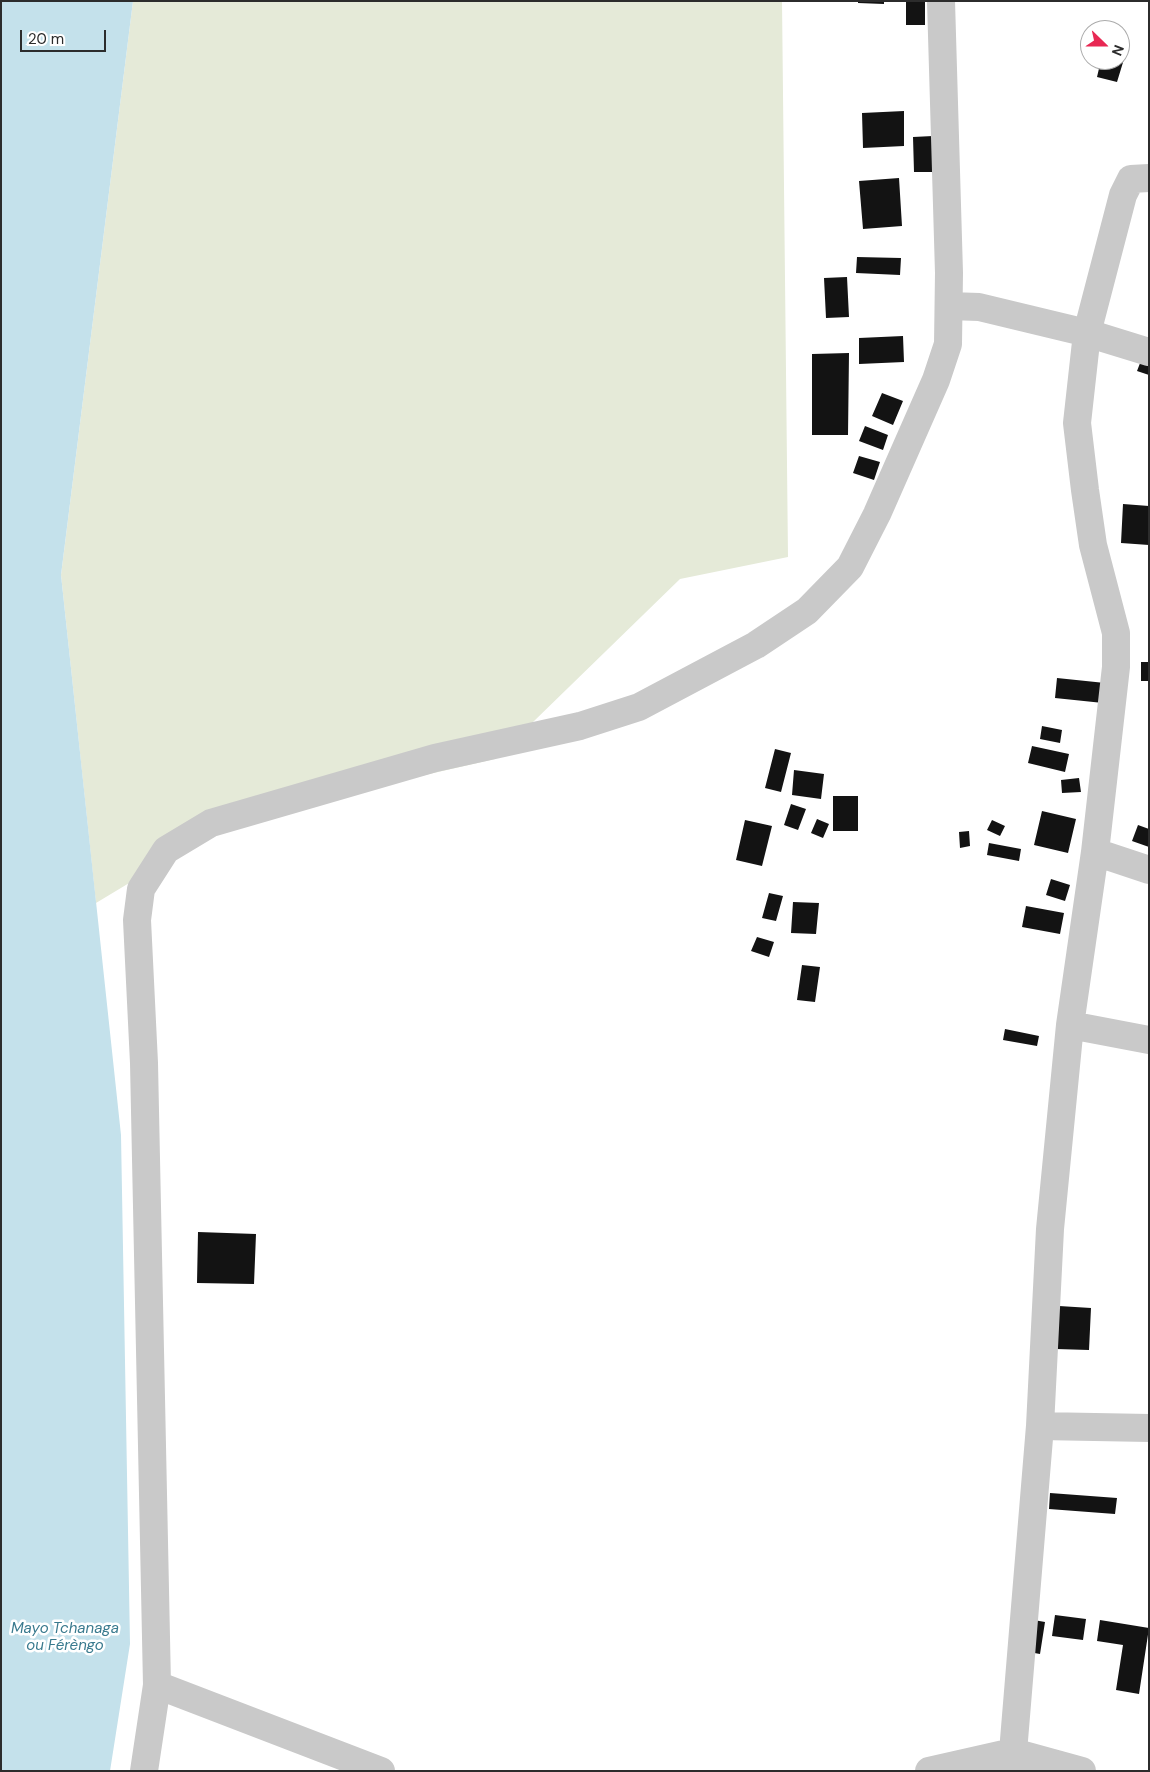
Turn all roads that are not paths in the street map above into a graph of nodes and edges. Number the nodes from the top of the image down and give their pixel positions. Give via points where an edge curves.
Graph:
1 (941, 1) edge
2 (1149, 178) edge
3 (949, 306) junction
4 (1087, 333) junction
5 (1149, 352) edge
6 (1095, 852) junction
7 (1149, 870) edge
8 (1070, 1025) junction
9 (1149, 1040) edge
10 (1040, 1426) junction
11 (1149, 1428) edge
12 (157, 1685) junction
13 (1012, 1761) edge
14 (144, 1771) edge
15 (382, 1771) edge
16 (928, 1771) edge
17 (1082, 1771) edge

1 - 3 street
2 - 4 street via 1131,179 1123,195
3 - 4 street via 979,307
3 - 12 street via 948,344 936,380 877,514 850,567 807,611 756,645 639,707 580,726 434,758 211,823 166,850 141,889 137,920 144,1062
4 - 5 street
4 - 6 street via 1077,423 1093,545 1116,633 1116,667
6 - 7 street
6 - 8 street
8 - 9 street
8 - 10 street via 1050,1229
10 - 11 street
10 - 13 street
12 - 14 street
12 - 15 street
13 - 16 street
13 - 17 street

